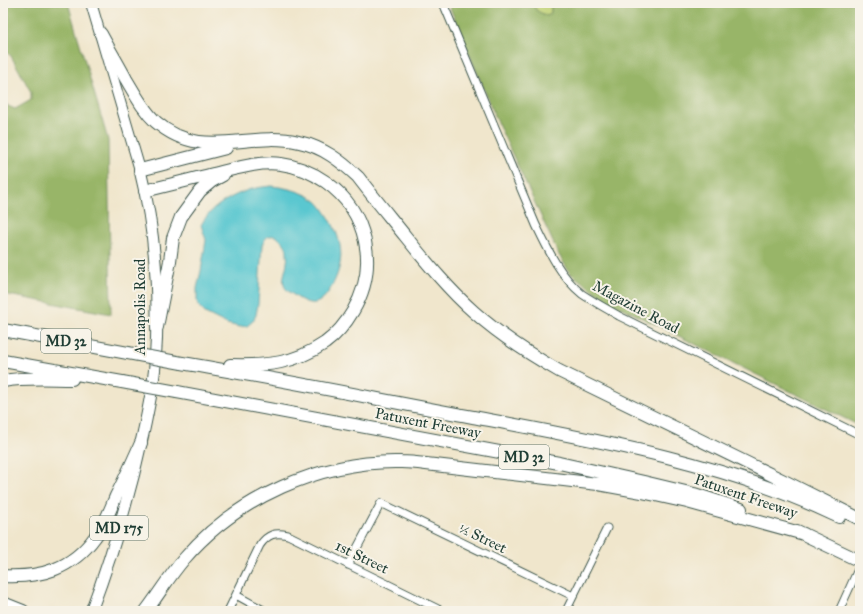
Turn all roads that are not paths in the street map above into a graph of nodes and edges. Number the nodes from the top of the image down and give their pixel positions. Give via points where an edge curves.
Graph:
1 (91, 3) edge
2 (443, 3) edge
3 (101, 34) junction
4 (262, 139) junction
5 (238, 168) junction
6 (140, 170) junction
7 (145, 190) junction
8 (157, 327) junction
9 (3, 330) edge
10 (3, 361) edge
11 (195, 365) junction
12 (3, 381) edge
13 (118, 382) junction
14 (860, 435) edge
15 (141, 443) junction
16 (860, 519) edge
17 (860, 527) edge
18 (607, 528) dead end
19 (804, 534) junction
20 (860, 561) edge
21 (348, 565) junction
22 (860, 565) edge
23 (3, 576) edge
24 (236, 595) junction
25 (573, 596) junction
26 (3, 603) edge
27 (23, 611) edge
28 (91, 611) edge
29 (146, 611) edge
30 (228, 611) edge
31 (266, 611) edge
32 (442, 611) edge
33 (566, 611) edge
34 (839, 611) edge

1 - 3 main road, Annapolis Road / MD 175
2 - 14 street, Magazine Road via 536,225 557,266 569,280 582,293 619,316
3 - 4 highway via 144,109 168,131 193,141 209,143
3 - 6 main road, Annapolis Road / MD 175
4 - 6 highway
4 - 16 highway via 281,139 319,148 346,166 358,177 428,265 448,286 491,326 536,358
5 - 7 highway
5 - 8 highway via 212,181 200,191 181,217 173,238
5 - 11 highway via 281,164 309,172 339,193 353,210 360,224 367,253 367,271 363,288 350,317 327,342 304,354 267,365
6 - 7 main road, Annapolis Road / MD 175
7 - 8 main road, Annapolis Road / MD 175 via 155,249
8 - 15 main road, Annapolis Road / MD 175 via 155,367
9 - 11 highway, Patuxent Freeway / MD 32, bridge
10 - 13 highway, Patuxent Freeway / MD 32
11 - 17 highway, Patuxent Freeway / MD 32 via 566,434 654,453 782,492
12 - 13 highway via 37,378
13 - 19 highway, Patuxent Freeway / MD 32, bridge via 559,463 637,480 730,505
15 - 23 highway via 104,522 96,537 84,550 71,561 36,575
15 - 28 main road, Annapolis Road / MD 175 via 119,530
18 - 25 street
19 - 20 highway, Patuxent Freeway / MD 32
19 - 29 highway via 642,492 598,484 401,462 350,466 306,477 240,510 217,527 183,560
21 - 24 street, 1st Street via 288,536 275,534 260,545
21 - 25 street, ½ Street via 381,503
21 - 32 street, 1st Street
22 - 34 street
24 - 30 street
24 - 31 street
25 - 33 street
26 - 27 highway

